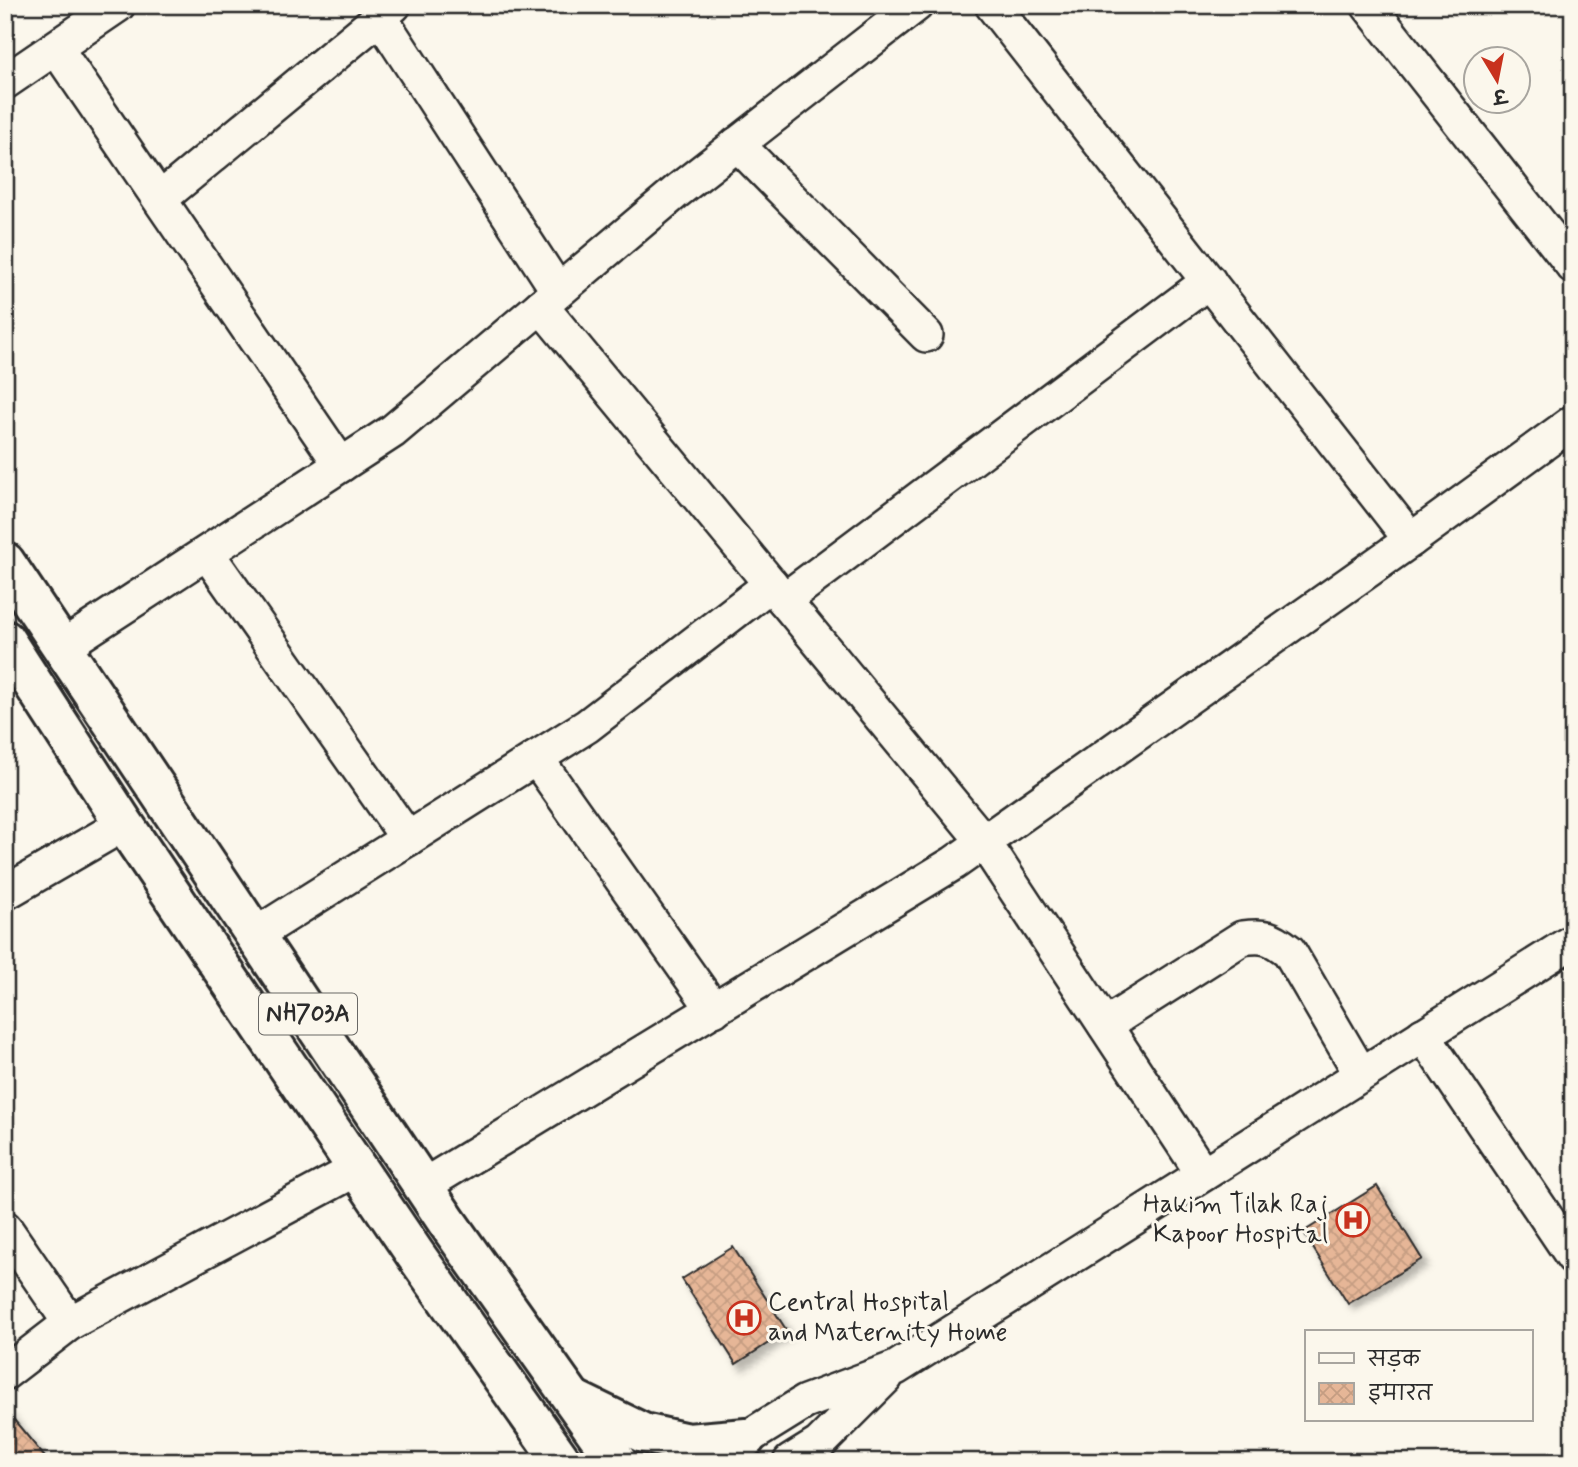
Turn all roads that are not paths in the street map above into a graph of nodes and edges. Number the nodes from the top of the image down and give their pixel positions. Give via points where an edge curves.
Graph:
1 (118, 5) edge
2 (916, 5) edge
3 (992, 5) edge
4 (1368, 5) edge
5 (387, 11) edge
6 (56, 48) junction
7 (5, 82) edge
8 (737, 144) junction
9 (160, 200) junction
10 (1573, 266) edge
11 (1209, 281) junction
12 (550, 299) junction
13 (926, 335) dead end
14 (1573, 422) edge
15 (341, 465) junction
16 (1411, 540) junction
17 (207, 553) junction
18 (5, 562) edge
19 (777, 592) junction
20 (5, 640) edge
21 (62, 647) junction
22 (536, 758) junction
23 (124, 824) junction
24 (408, 839) junction
25 (984, 842) junction
26 (5, 893) edge
27 (255, 935) junction
28 (1573, 941) edge
29 (714, 1010) junction
30 (1105, 1026) junction
31 (1423, 1035) junction
32 (1360, 1074) junction
33 (359, 1168) junction
34 (1203, 1174) junction
35 (423, 1186) junction
36 (5, 1228) edge
37 (1573, 1257) edge
38 (70, 1323) junction
39 (896, 1368) junction
40 (5, 1373) edge
41 (572, 1398) junction
42 (534, 1423) junction
43 (746, 1438) junction
44 (535, 1462) edge
45 (562, 1462) edge
46 (617, 1462) edge
47 (708, 1462) edge
48 (790, 1462) edge

1 - 6 street
2 - 8 street
3 - 11 street
4 - 10 street
5 - 9 street
5 - 12 street
6 - 7 street
6 - 9 street
8 - 12 street
8 - 13 street
9 - 15 street
11 - 16 street
11 - 19 street
12 - 15 street via 393,431
12 - 19 street
14 - 16 street
15 - 17 street
16 - 25 street
17 - 21 street
17 - 24 street
18 - 21 highway, NH703A
19 - 22 street
19 - 25 street
20 - 23 highway, NH703A
21 - 27 highway, NH703A
22 - 24 street
22 - 29 street
23 - 26 street
23 - 33 highway, NH703A
24 - 27 street
25 - 29 street
25 - 30 street
27 - 35 highway, NH703A
28 - 31 street
29 - 35 street
30 - 32 street via 1242,938 1259,936 1275,940 1289,951
30 - 34 street
31 - 32 street
31 - 37 street
32 - 34 street
33 - 38 street
33 - 42 highway, NH703A
34 - 39 street
35 - 41 highway, NH703A
36 - 38 street
38 - 40 street
39 - 43 street via 805,1402
39 - 48 street via 819,1444
41 - 43 highway via 643,1433 688,1443
41 - 46 highway, NH703A
42 - 44 highway
42 - 45 highway, NH703A
43 - 47 street

